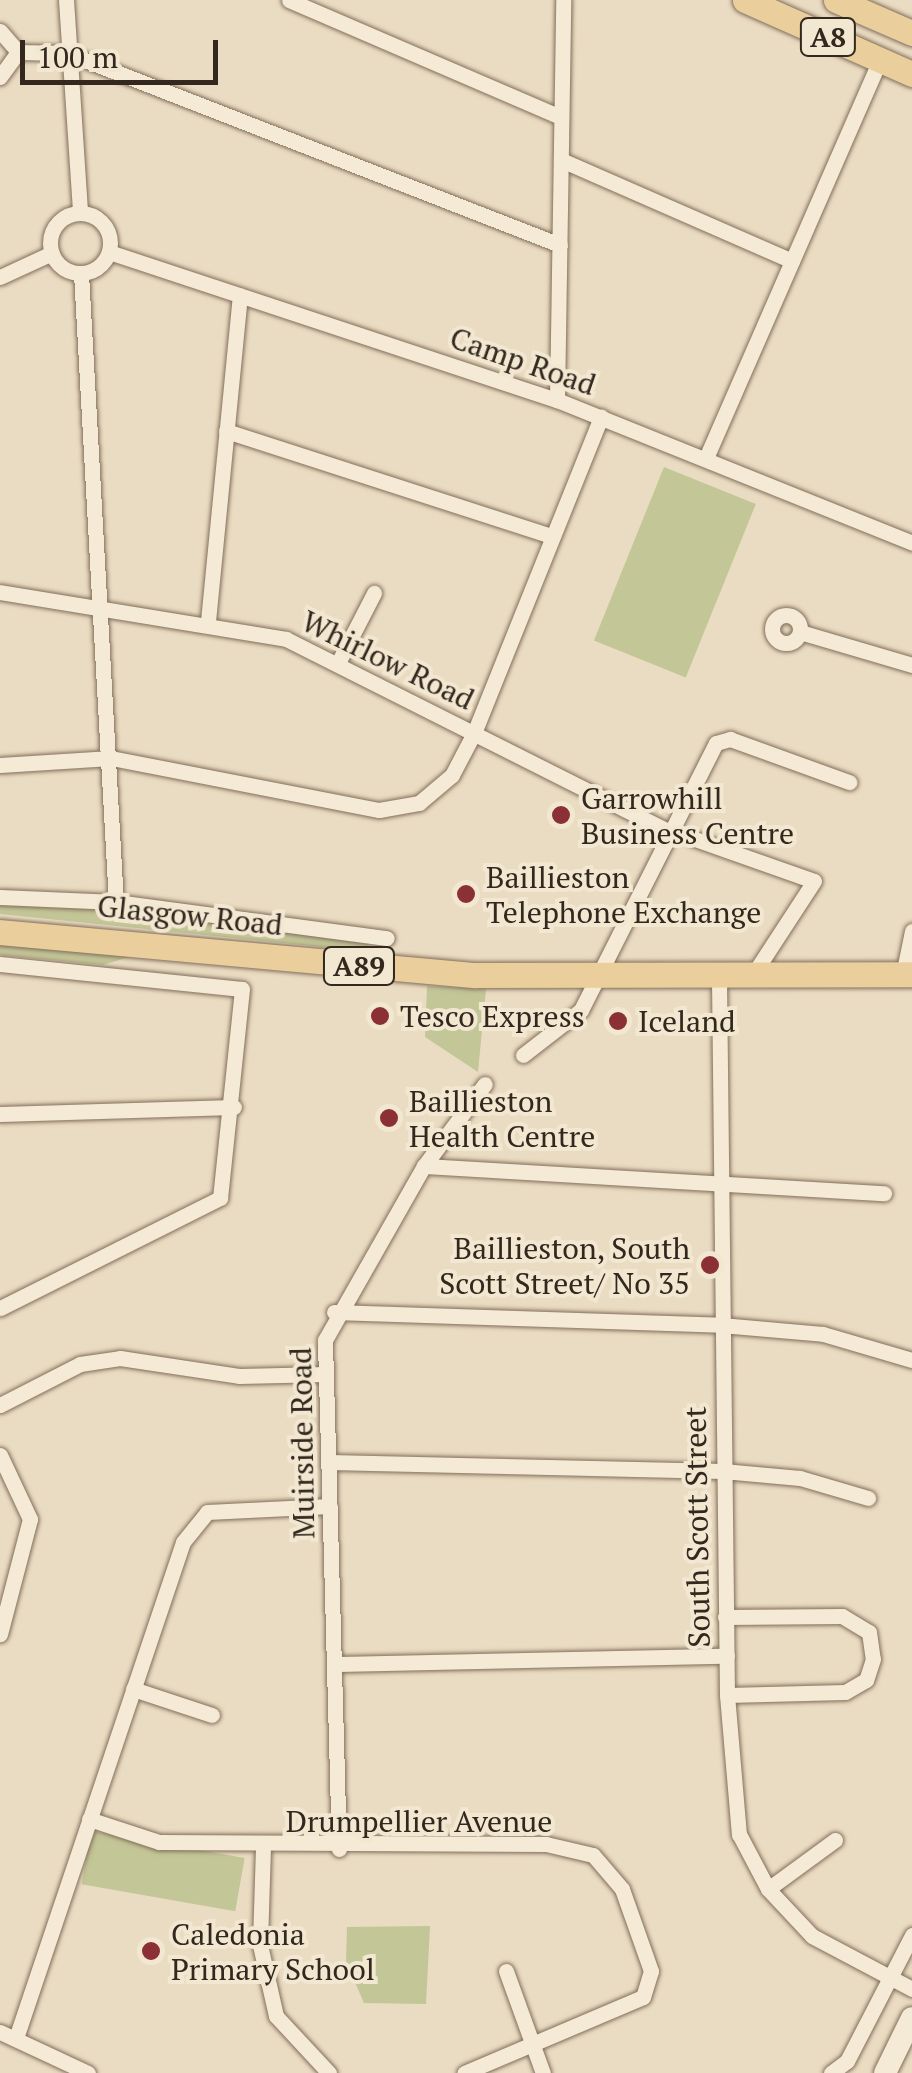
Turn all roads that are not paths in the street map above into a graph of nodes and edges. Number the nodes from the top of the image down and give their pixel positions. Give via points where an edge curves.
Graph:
1 (66, 0) edge
2 (289, 0) edge
3 (564, 0) edge
4 (744, 0) edge
5 (845, 4) edge
6 (0, 31) edge
7 (912, 33) edge
8 (837, 40) junction
9 (18, 52) junction
10 (67, 53) junction
11 (880, 59) junction
12 (912, 74) edge
13 (0, 77) edge
14 (561, 116) junction
15 (561, 160) junction
16 (80, 213) junction
17 (560, 245) junction
18 (109, 252) junction
19 (52, 253) junction
20 (792, 261) junction
21 (81, 273) junction
22 (0, 277) edge
23 (240, 296) junction
24 (557, 400) junction
25 (601, 417) junction
26 (226, 431) junction
27 (706, 458) junction
28 (551, 536) junction
29 (912, 543) edge
30 (0, 592) edge
31 (374, 593) dead end
32 (101, 605) junction
33 (208, 620) junction
34 (800, 632) dead end
35 (338, 662) junction
36 (912, 665) edge
37 (474, 733) junction
38 (110, 758) junction
39 (0, 765) edge
40 (849, 782) dead end
41 (671, 833) junction
42 (692, 838) dead end
43 (0, 896) edge
44 (116, 902) junction
45 (912, 931) edge
46 (0, 932) edge
47 (387, 938) dead end
48 (0, 964) edge
49 (908, 974) edge
50 (720, 979) junction
51 (750, 979) junction
52 (598, 980) junction
53 (523, 1055) dead end
54 (484, 1084) dead end
55 (234, 1107) junction
56 (0, 1114) edge
57 (424, 1166) junction
58 (719, 1179) junction
59 (884, 1193) dead end
60 (0, 1308) edge
61 (334, 1312) junction
62 (722, 1325) junction
63 (912, 1360) edge
64 (326, 1374) junction
65 (0, 1405) edge
66 (0, 1455) edge
67 (328, 1462) junction
68 (724, 1471) junction
69 (868, 1498) dead end
70 (330, 1506) junction
71 (726, 1617) junction
72 (0, 1634) edge
73 (727, 1656) junction
74 (334, 1664) junction
75 (133, 1690) junction
76 (727, 1695) junction
77 (212, 1715) dead end
78 (89, 1819) junction
79 (835, 1840) dead end
80 (262, 1847) junction
81 (339, 1849) junction
82 (768, 1888) junction
83 (912, 1935) edge
84 (506, 1971) dead end
85 (890, 1978) junction
86 (912, 1988) edge
87 (912, 2018) edge
88 (0, 2032) edge
89 (16, 2038) junction
90 (534, 2047) junction
91 (88, 2073) edge
92 (329, 2073) edge
93 (464, 2073) edge
94 (543, 2073) edge
95 (831, 2073) edge
96 (885, 2073) edge

1 - 10 street
2 - 14 street
3 - 14 street
4 - 8 main road, A8
5 - 7 main road, A8
5 - 8 main road
6 - 9 street
8 - 11 main road, A8
9 - 10 street
9 - 13 street
10 - 16 street
10 - 17 street
11 - 12 main road, A8
11 - 20 street
14 - 15 street
15 - 17 street
15 - 20 street
16 - 18 street via 104,225
16 - 19 street via 56,226
17 - 24 street
18 - 21 street
18 - 23 street, Camp Road
19 - 21 street
19 - 22 street
20 - 27 street
21 - 32 street
23 - 24 street, Camp Road
23 - 26 street
24 - 25 street, Camp Road
25 - 27 street, Camp Road
25 - 28 street
26 - 28 street
26 - 33 street
27 - 29 street, Camp Road
28 - 37 street
30 - 32 street, Whirlow Road
31 - 35 street
32 - 33 street, Whirlow Road
32 - 38 street
33 - 35 street, Whirlow Road
34 - 36 street
35 - 37 street, Whirlow Road
37 - 38 street via 436,792 398,809
37 - 41 street, Whirlow Road
38 - 39 street
38 - 44 street
40 - 41 street via 730,740 716,743
41 - 52 street
42 - 51 street via 814,881
43 - 44 street, Glasgow Road
44 - 47 street, Glasgow Road
45 - 49 street
46 - 52 main road, Glasgow Road / A89
48 - 55 street via 242,988
49 - 51 main road, Glasgow Road / A89
50 - 51 main road, Glasgow Road / A89
50 - 52 main road, Glasgow Road / A89
50 - 58 street, South Scott Street
52 - 53 street via 582,1010
54 - 57 street, Muirside Road
55 - 56 street
55 - 60 street via 220,1198
57 - 58 street
57 - 61 street, Muirside Road
58 - 59 street
58 - 62 street, South Scott Street
61 - 62 street
61 - 64 street, Muirside Road
62 - 63 street via 823,1334
62 - 68 street, South Scott Street
64 - 65 street via 239,1376 120,1358 80,1364
64 - 67 street, Muirside Road
66 - 72 street via 30,1520
67 - 68 street
67 - 70 street, Muirside Road
68 - 69 street via 800,1478
68 - 71 street, South Scott Street
70 - 74 street, Muirside Road
70 - 75 street via 207,1512 183,1542
71 - 73 street, South Scott Street
71 - 76 street via 842,1616 868,1632 873,1659 866,1680 845,1692
73 - 74 street
73 - 76 street, South Scott Street
74 - 81 street, Muirside Road
75 - 77 street
75 - 78 street
76 - 82 street, South Scott Street via 738,1834
78 - 80 street, Drumpellier Avenue via 160,1842
78 - 89 street
79 - 82 street
80 - 81 street, Drumpellier Avenue
80 - 92 street via 260,1944 276,2016
81 - 90 street, Drumpellier Avenue via 546,1844 593,1855 622,1889 651,1971 643,1997
82 - 85 street, South Scott Street via 812,1936
83 - 85 street
84 - 90 street
85 - 86 street, South Scott Street
85 - 95 street via 847,2061
87 - 96 street
88 - 89 street
89 - 91 street
90 - 93 street, Drumpellier Avenue
90 - 94 street

